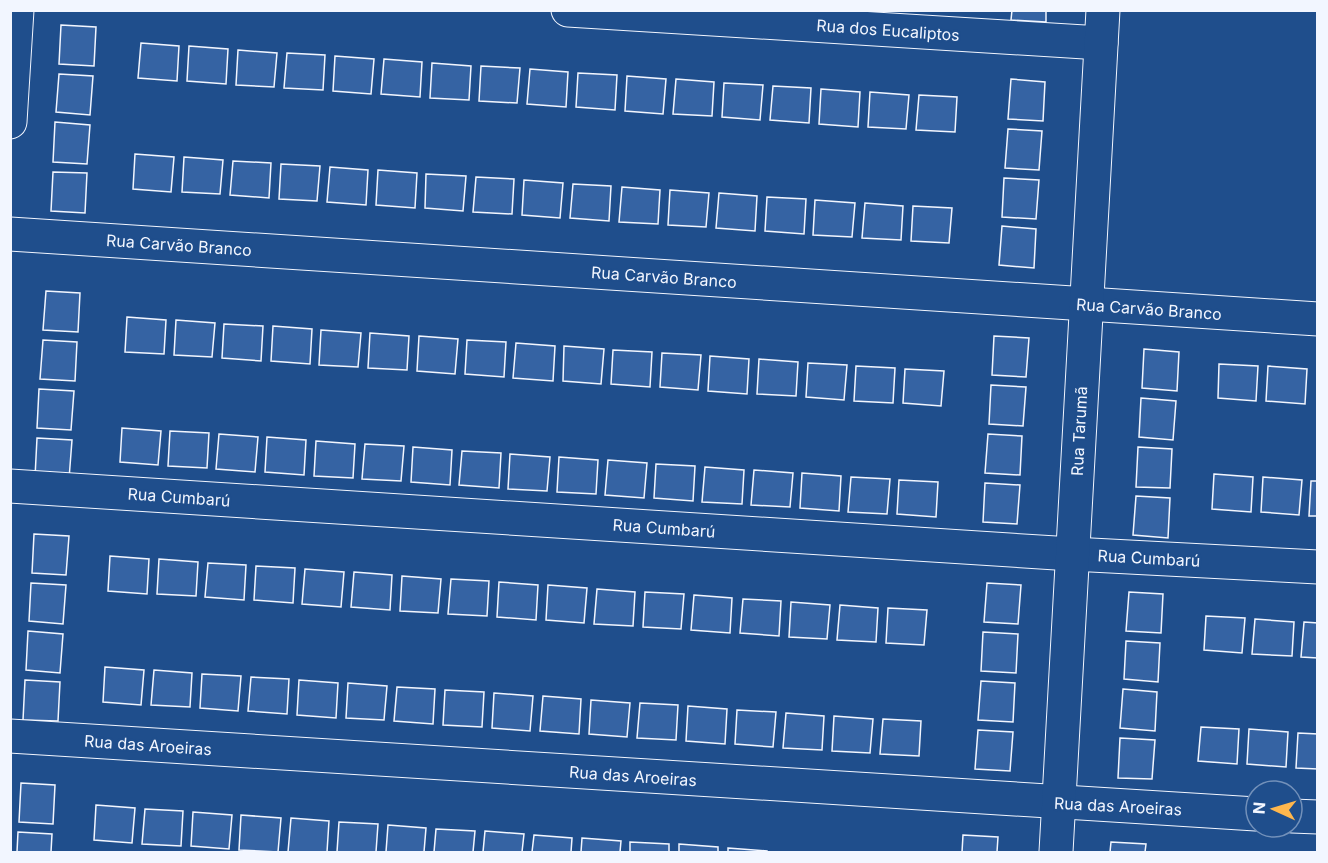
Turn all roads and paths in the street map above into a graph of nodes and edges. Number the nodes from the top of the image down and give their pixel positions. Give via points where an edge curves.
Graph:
1 (17, 10) edge
2 (568, 10) edge
3 (1103, 10) edge
4 (1101, 43) junction
5 (10, 122) edge
6 (10, 234) edge
7 (1086, 305) junction
8 (1317, 319) edge
9 (10, 486) edge
10 (1072, 554) junction
11 (1317, 567) edge
12 (10, 736) edge
13 (1059, 803) junction
14 (1244, 812) edge
15 (1056, 852) edge

1 - 5 street
2 - 4 street, Rua dos Eucaliptos
3 - 4 street, Rua Tarumã
4 - 7 street, Rua Tarumã
6 - 7 street, Rua Carvão Branco
7 - 8 street, Rua Carvão Branco
7 - 10 street, Rua Tarumã
9 - 10 street, Rua Cumbarú
10 - 11 street, Rua Cumbarú
10 - 13 street, Rua Tarumã
12 - 13 street, Rua das Aroeiras
13 - 14 street, Rua das Aroeiras
13 - 15 street, Rua Tarumã

